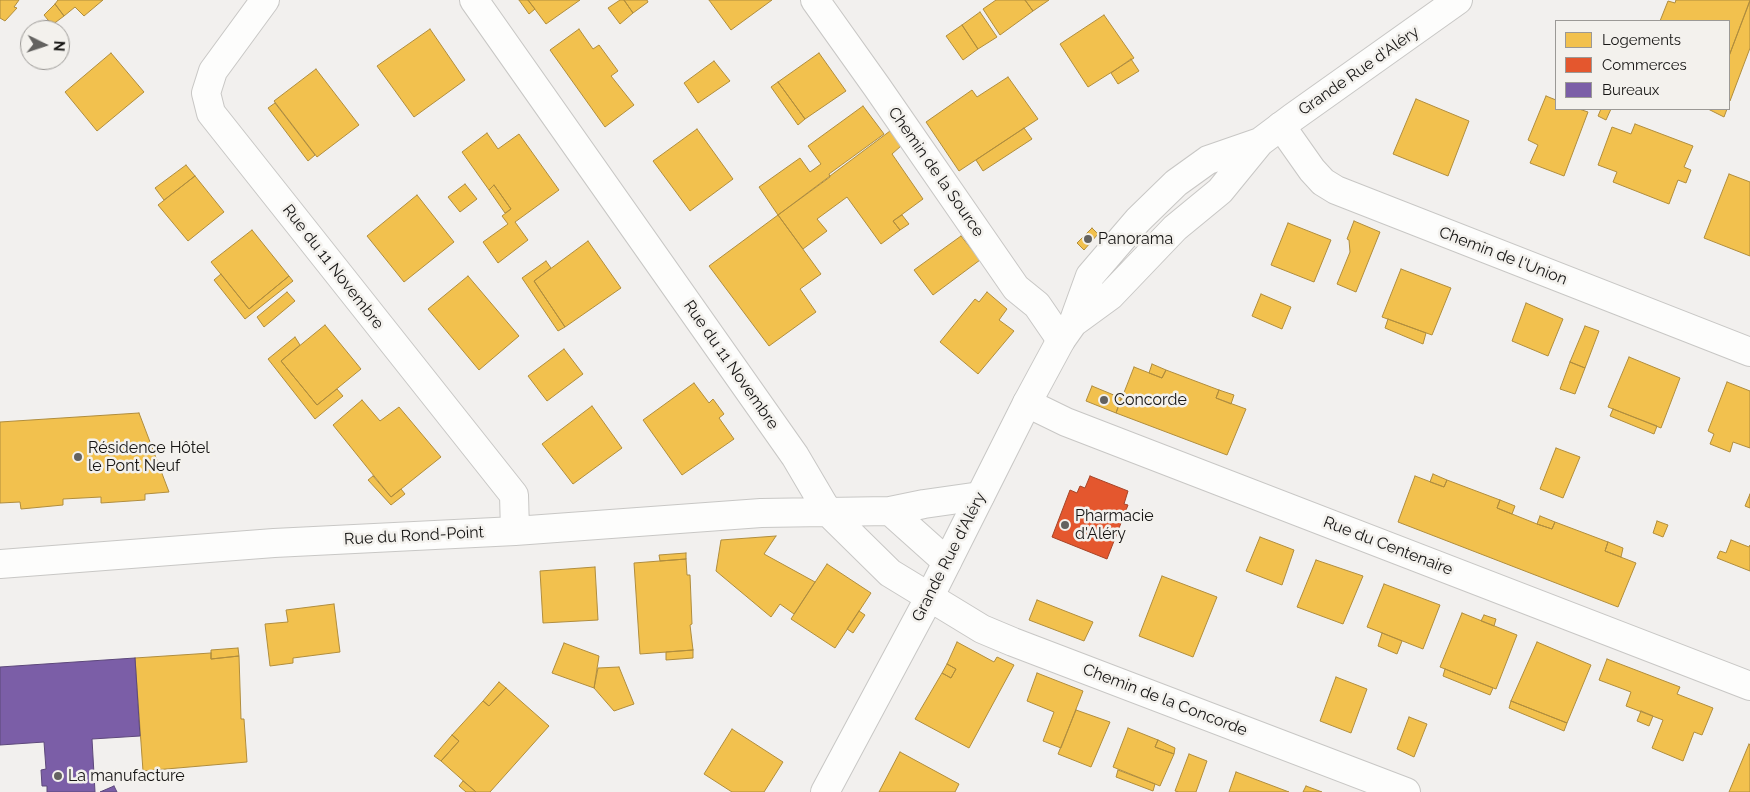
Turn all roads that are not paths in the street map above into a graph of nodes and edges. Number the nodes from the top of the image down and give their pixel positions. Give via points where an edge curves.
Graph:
1 (265, 0) edge
2 (474, 0) edge
3 (815, 0) edge
4 (1458, 0) edge
5 (1270, 134) junction
6 (1067, 332) junction
7 (1750, 352) edge
8 (1027, 403) junction
9 (980, 496) junction
10 (890, 511) junction
11 (828, 512) junction
12 (515, 531) junction
13 (947, 562) junction
14 (0, 564) edge
15 (929, 598) junction
16 (1750, 686) edge
17 (825, 792) edge
18 (1406, 792) edge

1 - 12 street, Rue du 11 Novembre via 213,71 206,93 211,113 514,495
2 - 11 street, Rue du 11 Novembre via 795,456
3 - 6 street, Chemin de la Source via 1016,288
4 - 5 street, Grande Rue d'Aléry
5 - 6 street, Grande Rue d'Aléry via 1220,191 1174,228 1110,296
5 - 7 street, Chemin de l'Union via 1336,190
6 - 8 street, Grande Rue d'Aléry
8 - 9 street, Grande Rue d'Aléry
8 - 16 street, Rue du Centenaire via 1075,426
9 - 10 street, Rue du Rond-Point
9 - 13 street, Grande Rue d'Aléry
10 - 11 street, Rue du Rond-Point
10 - 13 street
11 - 12 street, Rue du Rond-Point via 761,513
11 - 15 street via 890,573
12 - 14 street, Rue du Rond-Point via 274,543
13 - 15 street, Grande Rue d'Aléry
15 - 17 street, Grande Rue d'Aléry
15 - 18 street, Chemin de la Concorde via 1012,642

